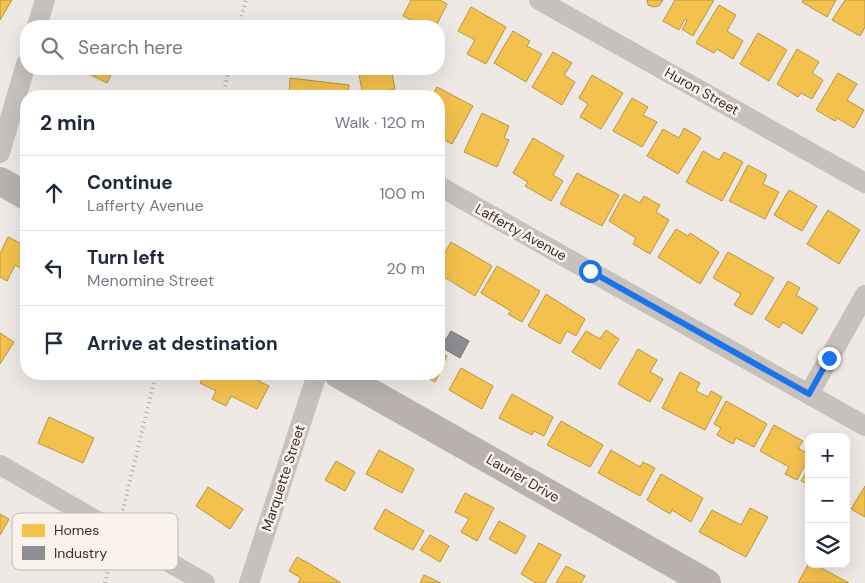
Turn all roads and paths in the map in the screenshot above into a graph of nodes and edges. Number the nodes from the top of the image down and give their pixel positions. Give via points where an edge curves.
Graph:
1 (45, 0) edge
2 (540, 0) edge
3 (39, 20) edge
4 (23, 75) edge
5 (0, 153) edge
6 (0, 181) edge
7 (865, 183) edge
8 (445, 189) edge
9 (20, 193) edge
10 (865, 296) edge
11 (315, 380) edge
12 (349, 380) edge
13 (809, 394) junction
14 (865, 426) edge
15 (0, 465) edge
16 (83, 513) edge
17 (178, 567) edge
18 (205, 583) edge
19 (248, 583) edge
20 (707, 583) edge

1 - 3 street
2 - 7 street, Huron Street
4 - 5 street
6 - 9 street
8 - 13 street, Lafferty Avenue
10 - 13 street
11 - 19 street, Marquette Street
12 - 20 street, Laurier Drive
13 - 14 street, Lafferty Avenue
15 - 16 street
17 - 18 street

